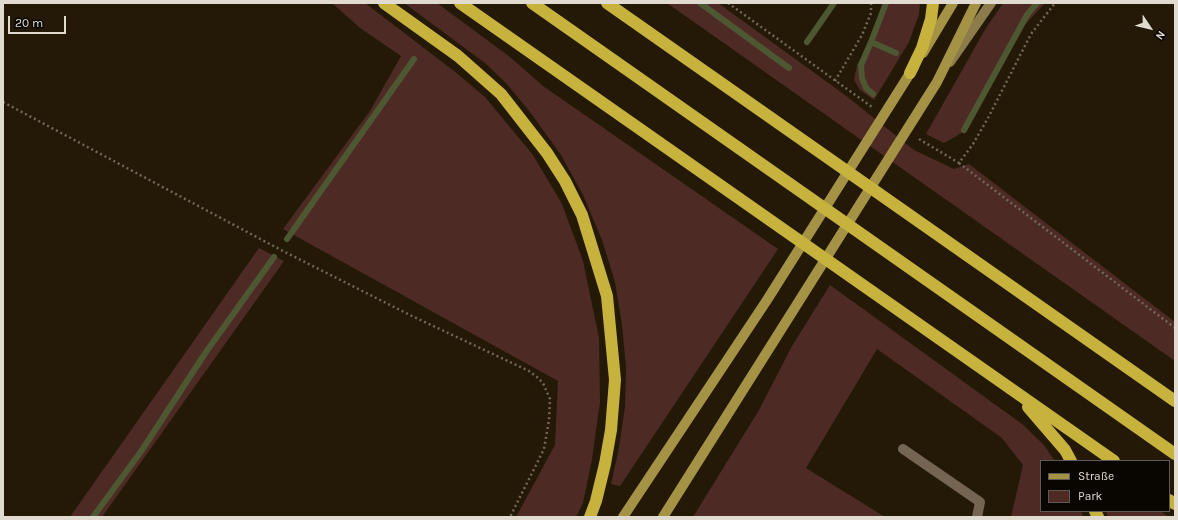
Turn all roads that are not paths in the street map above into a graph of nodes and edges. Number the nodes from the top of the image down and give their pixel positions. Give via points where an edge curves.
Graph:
1 (384, 3) edge
2 (460, 3) edge
3 (532, 3) edge
4 (607, 3) edge
5 (933, 3) edge
6 (953, 3) edge
7 (976, 3) edge
8 (991, 3) edge
9 (910, 73) junction
10 (937, 82) junction
11 (1016, 394) junction
12 (1175, 401) edge
13 (903, 449) dead end
14 (1175, 454) edge
15 (1070, 460) edge
16 (1113, 460) edge
17 (590, 517) edge
18 (623, 517) edge
19 (663, 517) edge
20 (977, 517) edge

1 - 17 highway via 458,56 501,94 547,153 582,215 607,296 615,380 612,430 607,458
2 - 11 highway
3 - 14 highway
4 - 12 highway
5 - 9 highway via 931,19
6 - 9 main road
7 - 10 main road
8 - 10 main road
9 - 18 main road via 767,300
10 - 19 main road
11 - 15 highway via 1065,450
11 - 16 highway
13 - 20 lane via 980,502

